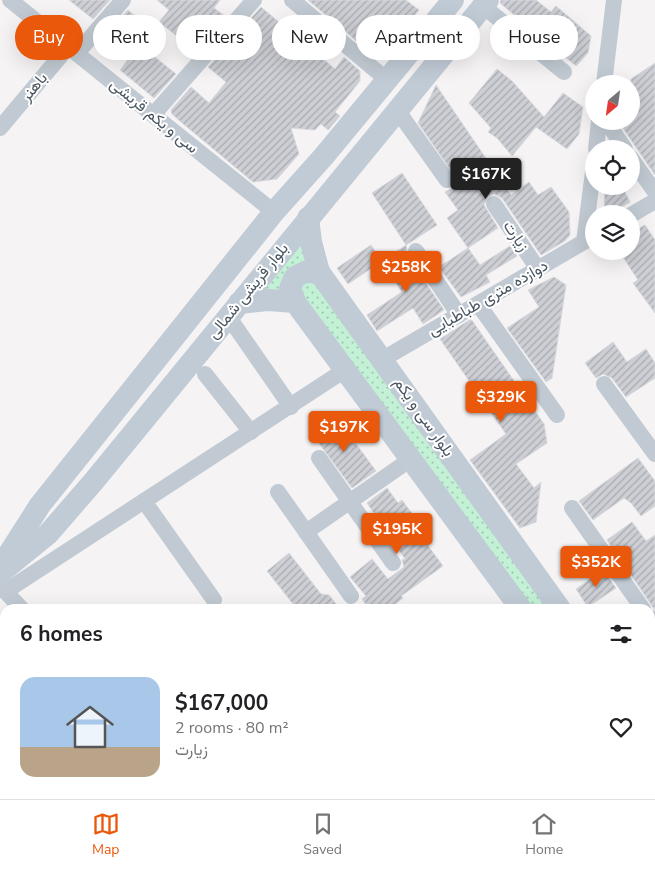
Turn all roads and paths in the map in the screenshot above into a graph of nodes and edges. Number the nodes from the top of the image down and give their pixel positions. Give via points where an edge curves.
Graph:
1 (10, 0) edge
2 (123, 0) edge
3 (254, 0) edge
4 (292, 0) edge
5 (453, 0) edge
6 (614, 0) edge
7 (486, 3) edge
8 (29, 15) edge
9 (83, 39) edge
10 (83, 59) edge
11 (63, 60) edge
12 (564, 72) dead end
13 (605, 75) edge
14 (386, 79) junction
15 (397, 110) junction
16 (153, 115) junction
17 (0, 128) edge
18 (640, 171) edge
19 (447, 180) dead end
20 (655, 192) edge
21 (655, 201) edge
22 (494, 204) dead end
23 (640, 209) edge
24 (274, 212) junction
25 (308, 218) junction
26 (585, 241) edge
27 (416, 251) dead end
28 (538, 269) junction
29 (319, 272) junction
30 (295, 302) junction
31 (478, 304) junction
32 (234, 310) junction
33 (459, 315) junction
34 (383, 359) junction
35 (345, 370) junction
36 (205, 374) dead end
37 (604, 384) dead end
38 (291, 407) junction
39 (557, 414) dead end
40 (251, 432) junction
41 (655, 454) edge
42 (319, 458) dead end
43 (411, 459) junction
44 (278, 492) dead end
45 (144, 501) junction
46 (349, 502) junction
47 (572, 508) dead end
48 (36, 511) junction
49 (55, 526) junction
50 (306, 532) junction
51 (77, 544) junction
52 (392, 563) dead end
53 (0, 568) edge
54 (2, 583) edge
55 (351, 596) dead end
56 (214, 600) dead end
57 (18, 604) edge
58 (517, 604) edge
59 (556, 604) edge
60 (639, 604) edge

1 - 8 street, سی و یکم قریشی
2 - 9 street, باهنر
3 - 16 street
4 - 14 street
5 - 14 main road, بلوار قریشی شمالی
6 - 13 street
7 - 12 street
7 - 15 main road, بلوار قریشی شمالی
10 - 16 street, سی و یکم قریشی
11 - 17 street, باهنر
14 - 24 main road, بلوار قریشی شمالی
15 - 19 street
15 - 25 main road, بلوار قریشی شمالی
16 - 24 street, سی و یکم قریشی
18 - 20 street
21 - 23 street
22 - 28 street, زیارت
24 - 48 main road, بلوار قریشی شمالی
25 - 29 main road, بلوار سی و یکم
25 - 32 main road, بلوار قریشی شمالی
26 - 28 street, دوازده متری طباطبایی
27 - 33 street
28 - 31 street, دوازده متری طباطبایی
29 - 30 main road via 305,272 295,277 290,288
29 - 34 main road, بلوار سی و یکم
30 - 32 main road via 268,300
30 - 35 main road
31 - 33 street, دوازده متری طباطبایی
31 - 39 street
32 - 38 street
32 - 49 main road, بلوار قریشی شمالی
33 - 34 street, دوازده متری طباطبایی
34 - 59 main road, بلوار سی و یکم
35 - 38 street
35 - 43 main road
36 - 40 street
37 - 41 street
38 - 40 street
40 - 45 street
42 - 46 street
43 - 46 street
43 - 58 main road
44 - 50 street
45 - 51 street
45 - 56 street
46 - 50 street
46 - 52 street
47 - 60 street
48 - 49 main road via 41,524
48 - 53 main road, بلوار قریشی شمالی
49 - 51 street
49 - 54 main road, بلوار قریشی شمالی
50 - 55 street
51 - 54 street
54 - 57 street

